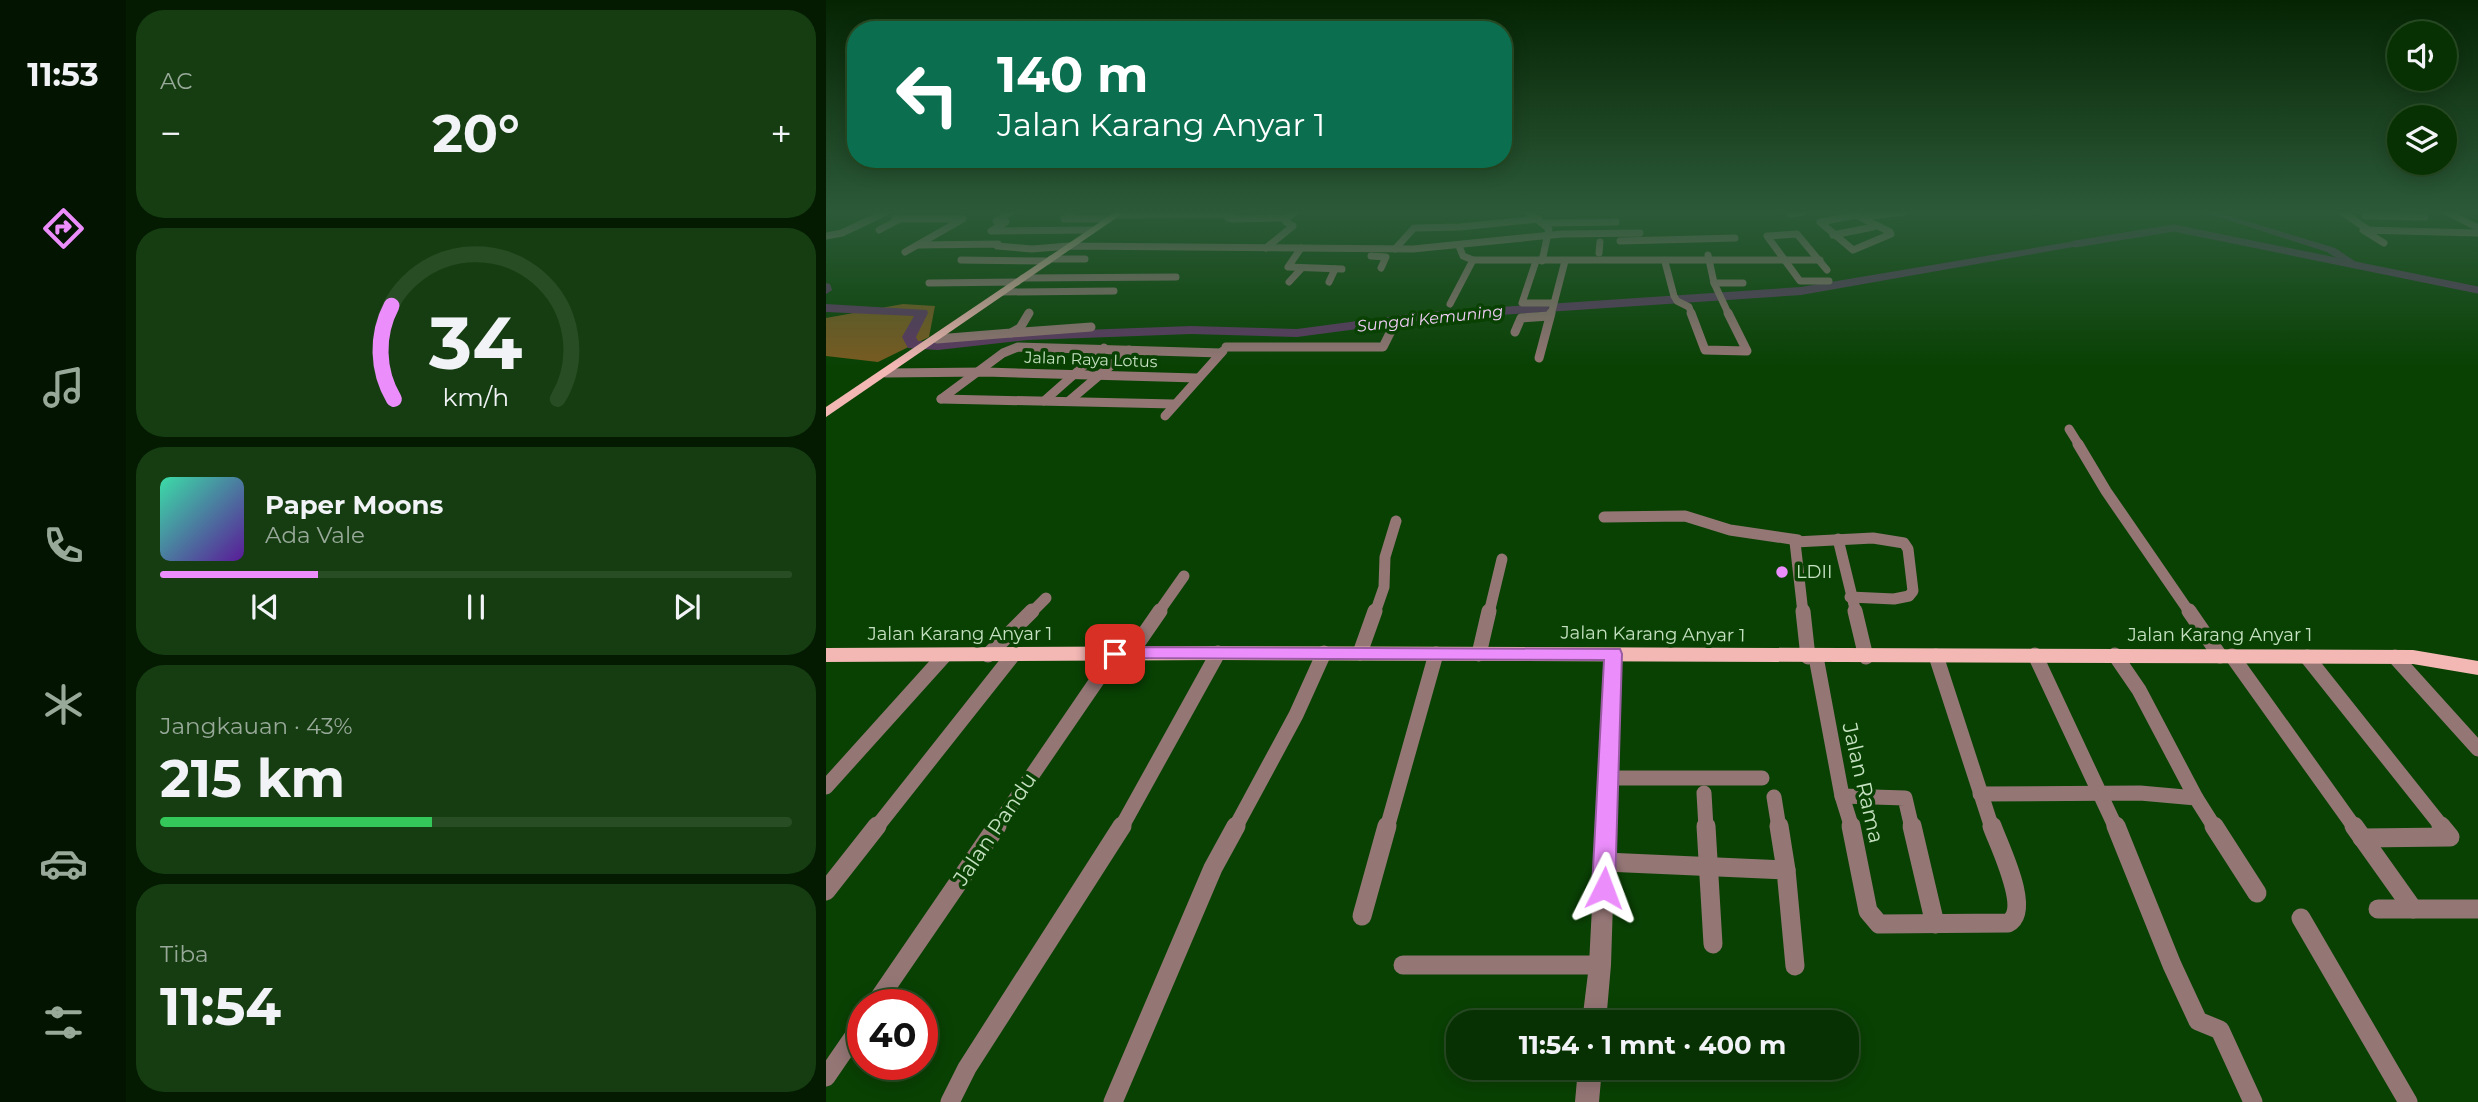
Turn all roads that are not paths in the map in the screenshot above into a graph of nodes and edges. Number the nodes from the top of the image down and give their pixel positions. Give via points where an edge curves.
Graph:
1 (1044, 263) edge
2 (1288, 263) edge
3 (1383, 263) edge
4 (1471, 263) edge
5 (1539, 263) edge
6 (1564, 263) edge
7 (1665, 263) edge
8 (1709, 263) edge
9 (1787, 263) edge
10 (1822, 263) edge
11 (1381, 268) dead end
12 (1301, 269) junction
13 (1134, 270) dead end
14 (1827, 270) dead end
15 (1033, 271) junction
16 (1176, 277) dead end
17 (1020, 280) junction
18 (1829, 281) dead end
19 (1289, 282) dead end
20 (1329, 282) dead end
21 (929, 283) dead end
22 (1714, 283) junction
23 (1743, 283) dead end
24 (1114, 291) dead end
25 (1003, 292) junction
26 (1450, 304) dead end
27 (1551, 309) junction
28 (1029, 313) dead end
29 (1091, 327) dead end
30 (1391, 331) dead end
31 (1515, 332) dead end
32 (1012, 333) junction
33 (931, 343) junction
34 (1226, 347) junction
35 (1104, 348) junction
36 (1129, 350) junction
37 (1539, 358) dead end
38 (890, 371) junction
39 (980, 371) junction
40 (1075, 374) junction
41 (1099, 374) junction
42 (1196, 378) junction
43 (1044, 401) junction
44 (1069, 401) junction
45 (1174, 404) junction
46 (826, 413) edge
47 (1165, 416) dead end
48 (2070, 429) dead end
49 (1604, 517) dead end
50 (1396, 521) dead end
51 (1838, 539) junction
52 (1797, 541) junction
53 (1502, 559) dead end
54 (1184, 576) dead end
55 (1850, 597) junction
56 (1046, 598) dead end
57 (1218, 653) junction
58 (1324, 653) junction
59 (1360, 653) junction
60 (1123, 654) junction
61 (1437, 654) junction
62 (1479, 654) junction
63 (1613, 654) junction
64 (2035, 654) junction
65 (826, 655) edge
66 (988, 655) junction
67 (1013, 655) junction
68 (2115, 655) junction
69 (944, 656) junction
70 (1936, 656) junction
71 (2226, 656) junction
72 (1812, 657) junction
73 (1866, 657) junction
74 (2307, 657) junction
75 (2395, 657) junction
76 (2478, 668) edge
77 (2478, 748) edge
78 (1608, 778) junction
79 (1762, 778) dead end
80 (826, 787) edge
81 (1704, 793) dead end
82 (1980, 794) junction
83 (2103, 795) junction
84 (1842, 796) junction
85 (1774, 797) dead end
86 (2196, 798) junction
87 (2362, 838) junction
88 (1605, 862) junction
89 (1709, 868) junction
90 (1786, 870) junction
91 (826, 891) edge
92 (2257, 893) dead end
93 (2378, 909) dead end
94 (2413, 909) junction
95 (2478, 909) edge
96 (1362, 916) dead end
97 (2301, 918) dead end
98 (1935, 924) junction
99 (1713, 944) dead end
100 (1403, 965) dead end
101 (1600, 965) junction
102 (1795, 966) dead end
103 (886, 989) edge
104 (1595, 1010) edge
105 (847, 1046) edge
106 (826, 1077) edge
107 (1589, 1080) edge
108 (950, 1102) edge
109 (1113, 1102) edge
110 (1587, 1102) edge
111 (2253, 1102) edge
112 (2408, 1102) edge

1 - 15 main road
2 - 12 street
3 - 11 street
4 - 26 street
5 - 27 street via 1522,303
6 - 27 street
7 - 22 street via 1675,299 1689,307 1707,351 1747,351
8 - 22 street
9 - 18 street via 1800,281
10 - 14 street
12 - 19 street
12 - 20 street via 1339,269
13 - 15 street
15 - 17 main road
16 - 17 street
17 - 21 street
17 - 25 main road
22 - 23 street
24 - 25 street
25 - 33 main road
27 - 31 street via 1521,318
27 - 37 street
28 - 32 street
29 - 32 street
30 - 34 street via 1383,347
32 - 33 street
33 - 38 main road
34 - 36 street
34 - 42 street
35 - 36 street
35 - 39 street via 1018,346
35 - 40 street
36 - 41 street
38 - 39 street
38 - 46 main road
39 - 40 street, Jalan Raya Lotus
39 - 43 street via 941,399
40 - 41 street, Jalan Raya Lotus
40 - 43 street
41 - 42 street, Jalan Raya Lotus
41 - 44 street
42 - 45 street
43 - 44 street
44 - 45 street
45 - 47 street
48 - 71 street via 2106,491
49 - 52 street via 1685,516 1730,530
50 - 59 street via 1385,557 1384,587
51 - 52 street
51 - 55 street
51 - 55 street via 1895,540 1908,549 1913,591 1909,596
52 - 72 street, Jalan Rama
53 - 62 street
54 - 60 street, Jalan Pandu
55 - 73 street
56 - 66 street
57 - 58 main road, Jalan Karang Anyar 1
57 - 60 main road, Jalan Karang Anyar 1
57 - 108 street via 1127,818 967,1068
58 - 59 main road, Jalan Karang Anyar 1
58 - 109 street via 1296,715 1213,868
59 - 61 main road, Jalan Karang Anyar 1
60 - 67 main road, Jalan Karang Anyar 1
60 - 103 street, Jalan Pandu
61 - 62 main road, Jalan Karang Anyar 1
61 - 96 street
62 - 63 main road, Jalan Karang Anyar 1
63 - 72 main road, Jalan Karang Anyar 1
63 - 78 street
64 - 68 main road, Jalan Karang Anyar 1
64 - 70 main road, Jalan Karang Anyar 1
64 - 83 street
65 - 69 main road, Jalan Karang Anyar 1
66 - 67 main road, Jalan Karang Anyar 1
66 - 69 main road, Jalan Karang Anyar 1
67 - 91 street
68 - 71 main road, Jalan Karang Anyar 1
68 - 86 street
69 - 80 street
70 - 73 main road, Jalan Karang Anyar 1
70 - 82 street
71 - 74 main road, Jalan Karang Anyar 1
71 - 87 street
72 - 73 main road, Jalan Karang Anyar 1
72 - 84 street, Jalan Rama
74 - 75 main road, Jalan Karang Anyar 1
74 - 87 street via 2450,837
75 - 76 main road, Jalan Karang Anyar 1
75 - 77 street
78 - 79 street
78 - 88 street
81 - 89 street
82 - 83 street
82 - 98 street via 2011,872 2017,914 2007,923
83 - 86 street
83 - 111 street via 2198,1021 2220,1030
84 - 98 street, Jalan Rama via 1872,919 1879,924
84 - 98 street via 1905,798
85 - 90 street
86 - 92 street
87 - 94 street
88 - 89 street
88 - 101 street
89 - 90 street
89 - 99 street
90 - 102 street
93 - 94 street
94 - 95 street
97 - 112 street
100 - 101 street
101 - 104 street
105 - 106 street
107 - 110 street

